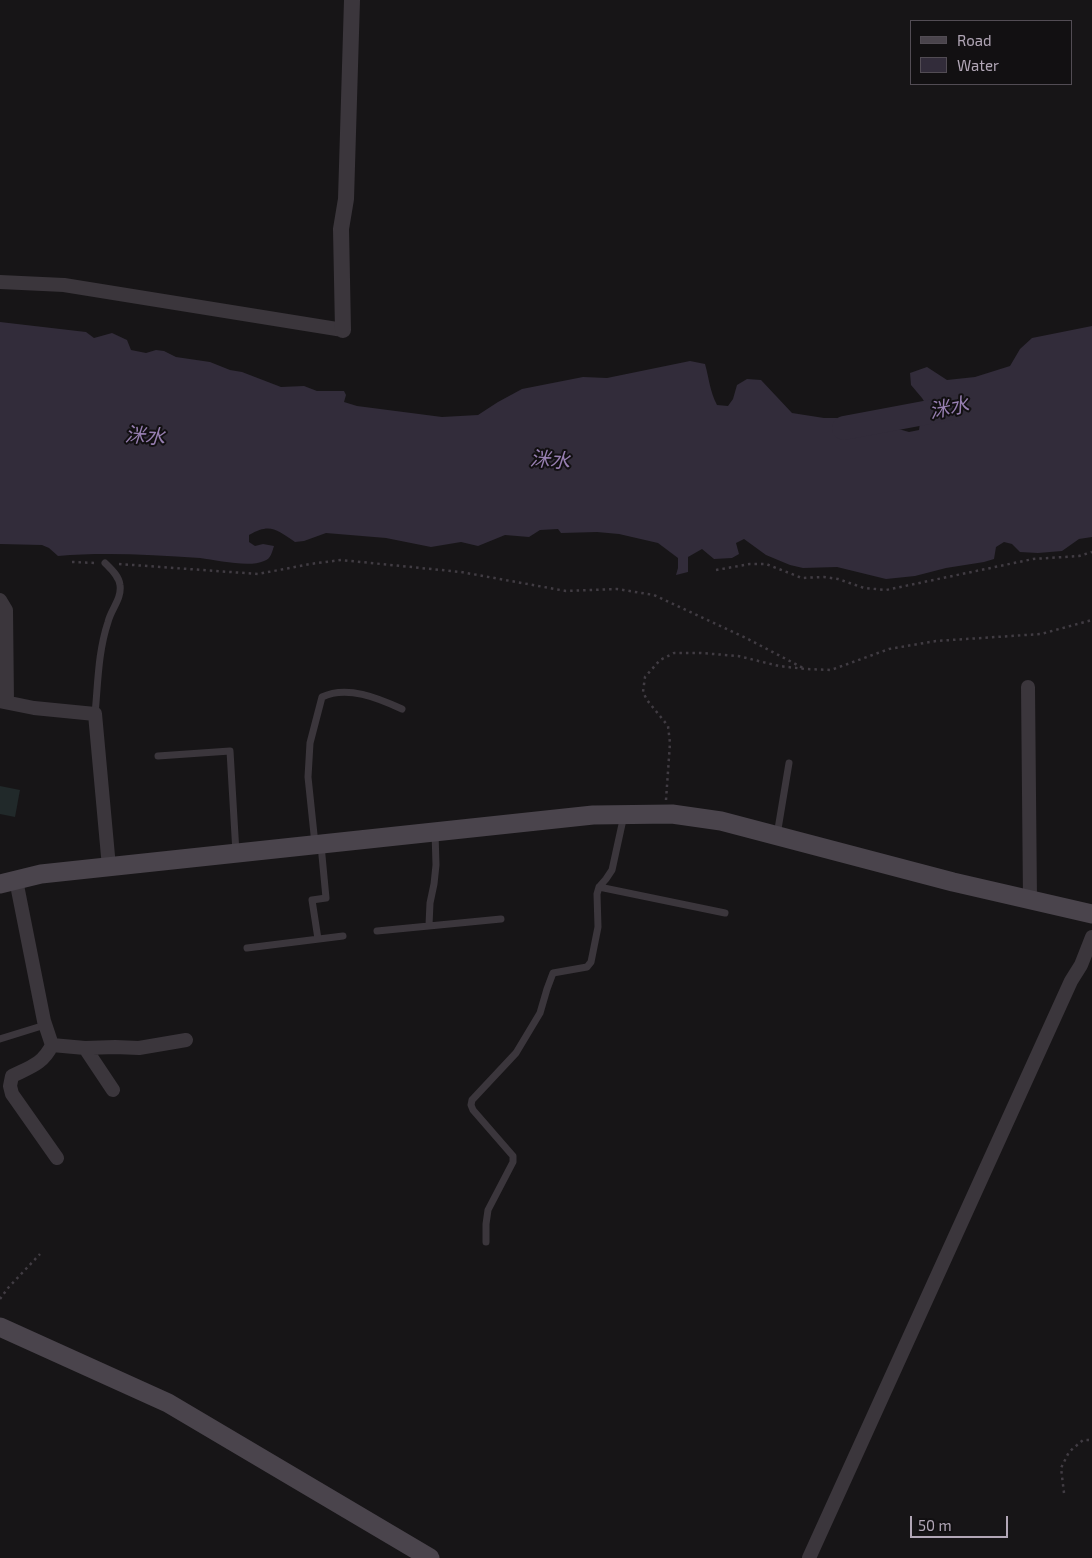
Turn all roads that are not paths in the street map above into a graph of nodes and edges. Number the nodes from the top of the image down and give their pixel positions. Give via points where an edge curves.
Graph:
1 (352, 0) edge
2 (0, 282) edge
3 (344, 330) joint
4 (105, 563) road end
5 (0, 600) edge
6 (1028, 687) dead end
7 (4, 702) edge
8 (402, 709) dead end
9 (95, 714) junction
10 (158, 756) dead end
11 (789, 764) dead end
12 (625, 814) junction
13 (435, 832) junction
14 (776, 836) junction
15 (318, 845) junction
16 (236, 853) junction
17 (108, 866) junction
18 (8, 882) edge
19 (599, 886) junction
20 (1030, 900) junction
21 (725, 913) dead end
22 (1092, 914) edge
23 (501, 918) dead end
24 (429, 926) junction
25 (377, 931) dead end
26 (344, 936) dead end
27 (1092, 937) edge
28 (318, 939) junction
29 (247, 948) dead end
30 (45, 1025) junction
31 (0, 1038) edge
32 (186, 1040) dead end
33 (52, 1045) junction
34 (85, 1048) junction
35 (113, 1090) dead end
36 (57, 1158) dead end
37 (486, 1242) dead end
38 (0, 1327) edge
39 (430, 1558) edge
40 (809, 1558) edge

1 - 3 street via 346,199 341,229
2 - 3 street via 64,285
4 - 9 lane via 120,585 119,598 108,620 100,651
5 - 7 street via 6,610
6 - 20 street
7 - 9 street
8 - 15 lane via 377,697 331,693 322,697 310,743 308,777
9 - 17 street
10 - 16 lane via 230,750
11 - 14 lane
12 - 13 main road
12 - 14 main road via 665,814 720,821
12 - 19 lane via 612,870
13 - 15 main road
13 - 24 lane via 436,865
14 - 20 main road
15 - 16 main road
15 - 28 lane via 326,898 312,900
16 - 17 main road
17 - 18 main road via 41,874
18 - 30 street
19 - 21 lane
19 - 37 lane via 598,927 591,962 587,967 553,973 540,1013 516,1053 472,1100 473,1110 513,1156 513,1162 488,1210
20 - 22 main road
23 - 24 lane
24 - 25 lane
26 - 28 lane
27 - 40 street
28 - 29 lane
30 - 31 lane
30 - 33 street
32 - 34 street via 139,1048
33 - 34 street
33 - 36 street via 41,1061 12,1076 10,1086 12,1094
34 - 35 street
38 - 39 main road via 168,1403

